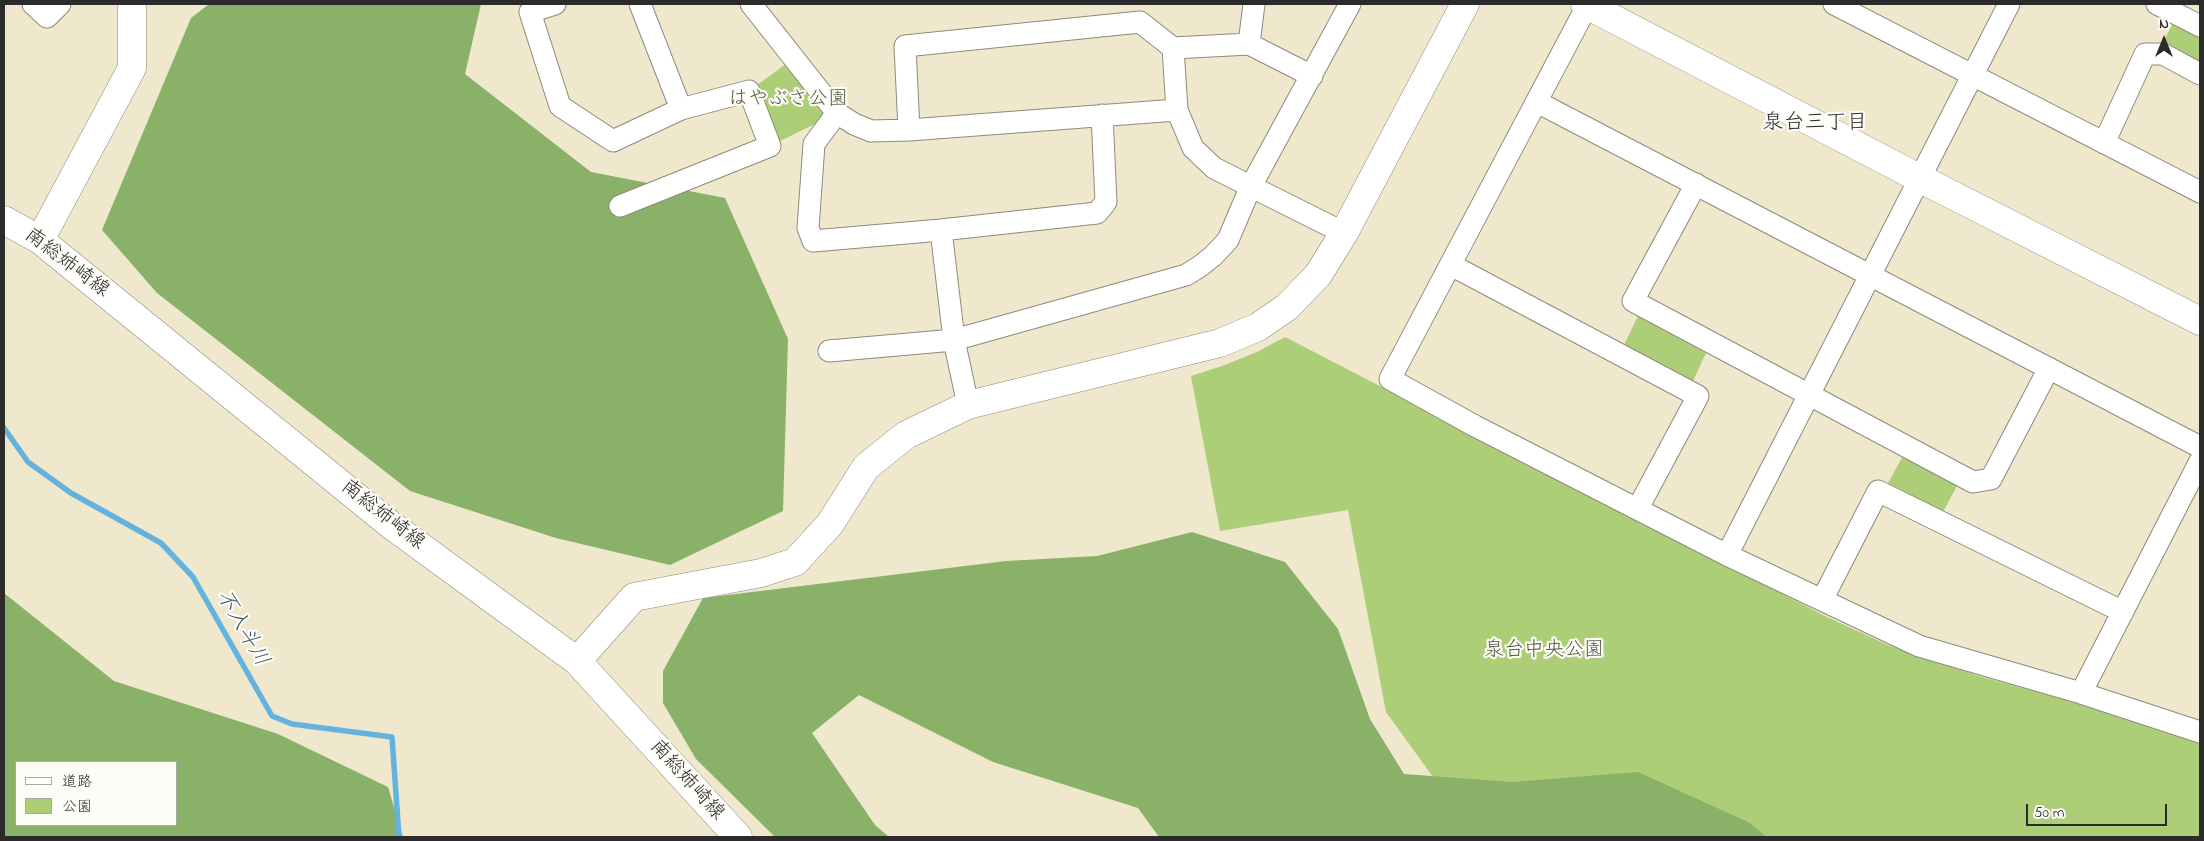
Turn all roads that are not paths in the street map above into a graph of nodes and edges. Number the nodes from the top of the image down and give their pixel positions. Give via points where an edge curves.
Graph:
1 (33, 4) edge
2 (60, 4) edge
3 (132, 4) edge
4 (555, 4) edge
5 (640, 4) edge
6 (751, 4) edge
7 (1254, 4) edge
8 (1350, 4) edge
9 (1465, 4) edge
10 (1587, 4) edge
11 (2009, 4) edge
12 (2157, 4) edge
13 (1848, 7) edge
14 (2200, 26) edge
15 (1249, 44) junction
16 (1173, 48) junction
17 (2200, 74) edge
18 (1972, 75) junction
19 (1312, 76) junction
20 (1537, 102) junction
21 (681, 109) junction
22 (1177, 110) junction
23 (837, 113) junction
24 (1102, 115) junction
25 (909, 130) junction
26 (2104, 142) junction
27 (1919, 178) junction
28 (1696, 184) junction
29 (1250, 188) junction
30 (2200, 192) edge
31 (620, 206) dead end
32 (4, 220) edge
33 (941, 230) junction
34 (1344, 233) junction
35 (40, 240) junction
36 (1451, 265) junction
37 (1870, 275) junction
38 (2200, 321) edge
39 (954, 340) junction
40 (829, 351) dead end
41 (2049, 368) junction
42 (1808, 396) junction
43 (968, 405) junction
44 (2200, 446) edge
45 (2200, 461) edge
46 (1638, 508) junction
47 (1727, 555) junction
48 (1822, 600) junction
49 (2122, 612) junction
50 (577, 661) junction
51 (2081, 693) junction
52 (2200, 732) edge
53 (738, 837) edge

1 - 2 street via 48,17
3 - 35 street via 132,68
4 - 21 street via 530,12 560,106 613,141
5 - 21 street
6 - 23 street
7 - 15 street
8 - 19 street
9 - 34 street
10 - 20 street
10 - 27 street
11 - 18 street
12 - 14 street
13 - 18 street
15 - 16 street
15 - 19 street
16 - 22 street
16 - 25 street via 1140,22 905,46
17 - 26 street via 2163,54 2145,54
18 - 26 street
18 - 27 street
19 - 29 street
20 - 28 street
20 - 36 street
21 - 31 street via 749,91 770,146
22 - 24 street
22 - 29 street via 1193,148 1214,168
23 - 25 street via 870,131
23 - 33 street via 814,144 808,228 813,241
24 - 25 street
24 - 33 street via 1106,202 1097,213
26 - 30 street
27 - 37 street
27 - 38 street
28 - 37 street
28 - 42 street via 1633,301
29 - 34 street
29 - 39 street via 1228,240 1213,256 1186,275
32 - 35 street, 南総姉崎線
33 - 39 street
34 - 43 street via 1318,275 1287,308 1258,327 1210,346
35 - 50 street, 南総姉崎線 via 391,525
36 - 46 street via 1698,396
36 - 46 street via 1390,379
37 - 41 street
37 - 42 street
39 - 40 street
39 - 43 street
41 - 42 street via 1991,479 1973,482
41 - 44 street
42 - 47 street
43 - 50 street via 906,436 866,467 830,524 795,562 761,573 634,597
45 - 49 street
46 - 47 street
47 - 48 street
48 - 49 street via 1878,491
48 - 51 street via 1919,646
49 - 51 street
50 - 53 street, 南総姉崎線
51 - 52 street

